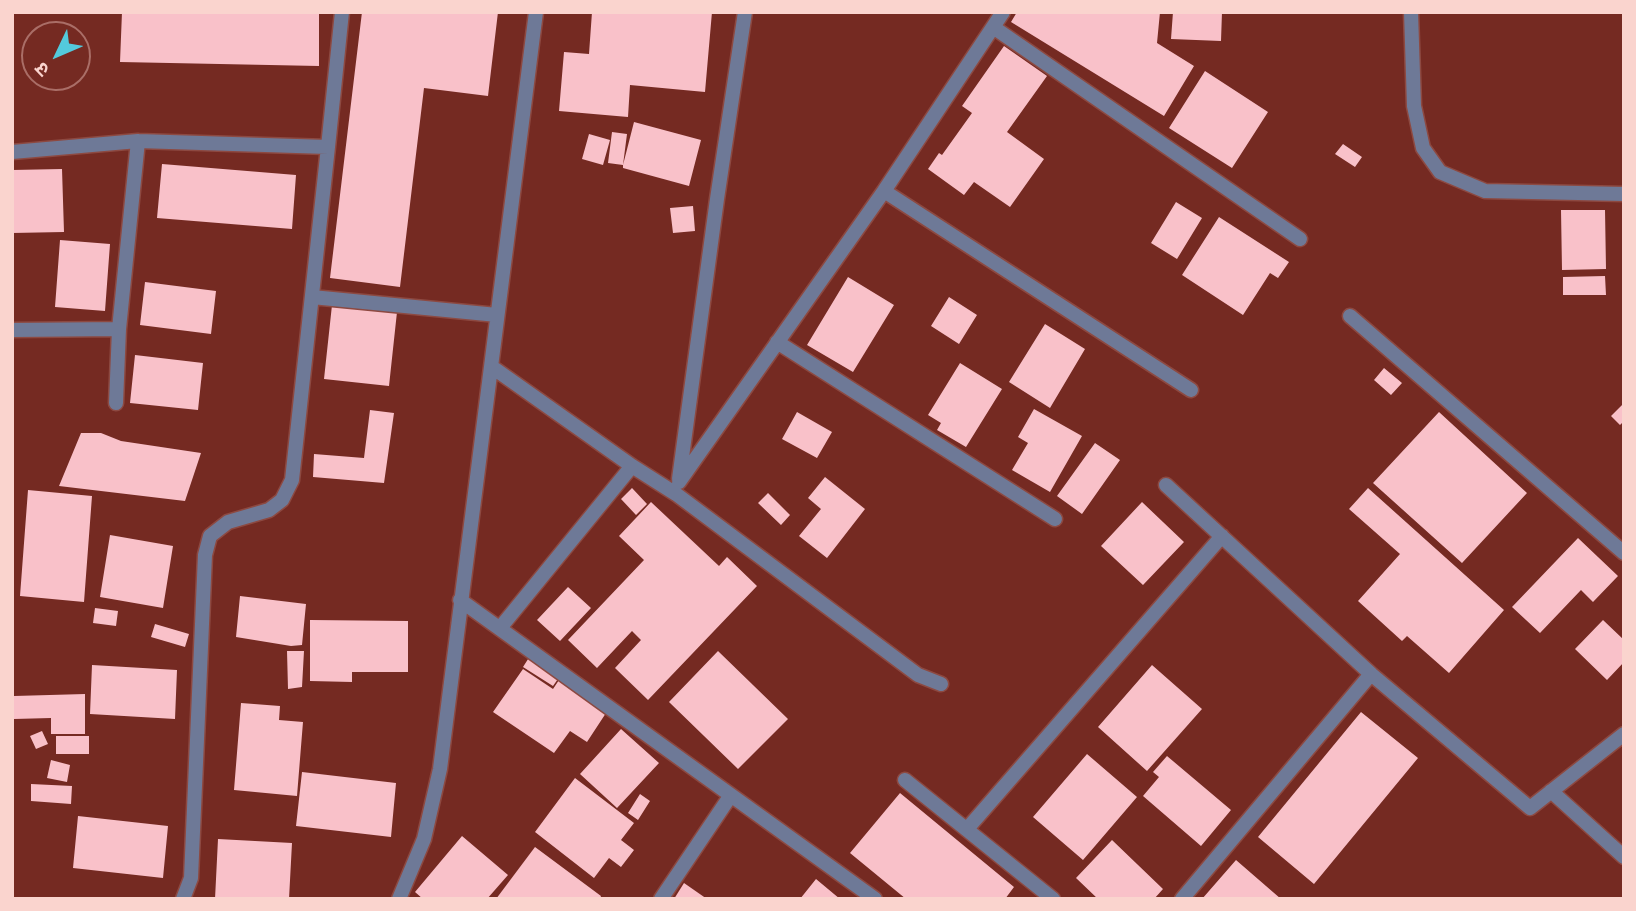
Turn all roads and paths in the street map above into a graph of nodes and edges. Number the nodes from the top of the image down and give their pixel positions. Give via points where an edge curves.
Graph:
1 (342, 12) edge
2 (536, 12) edge
3 (745, 12) edge
4 (1003, 12) edge
5 (1411, 12) edge
6 (993, 27) junction
7 (138, 141) junction
8 (328, 147) junction
9 (12, 152) edge
10 (884, 191) junction
11 (1624, 194) edge
12 (1300, 239) dead end
13 (312, 298) junction
14 (497, 315) junction
15 (1350, 316) dead end
16 (119, 329) junction
17 (12, 330) edge
18 (777, 342) junction
19 (492, 368) junction
20 (1191, 390) dead end
21 (116, 403) dead end
22 (632, 466) junction
23 (1166, 485) dead end
24 (678, 488) junction
25 (1055, 519) dead end
26 (1222, 536) junction
27 (1624, 553) edge
28 (460, 600) junction
29 (500, 628) junction
30 (1371, 674) junction
31 (942, 684) dead end
32 (1624, 734) edge
33 (905, 780) dead end
34 (1551, 791) junction
35 (732, 795) junction
36 (967, 830) junction
37 (1624, 857) edge
38 (183, 899) edge
39 (398, 899) edge
40 (660, 899) edge
41 (875, 899) edge
42 (1053, 899) edge
43 (1182, 899) edge

1 - 8 street
2 - 14 street
3 - 24 street
4 - 6 street
5 - 11 street via 1414,106 1423,148 1440,172 1485,191
6 - 10 street
6 - 12 street
7 - 8 street
7 - 9 street
7 - 16 street
8 - 13 street
10 - 18 street
10 - 20 street
13 - 14 street
13 - 38 street via 292,480 282,500 269,510 228,522 210,536 205,555 191,878
14 - 19 street
15 - 27 street
16 - 17 street
16 - 21 street
18 - 24 street
18 - 25 street
19 - 22 street
19 - 28 street
22 - 24 street
22 - 29 street
23 - 26 street
24 - 31 street via 918,675
26 - 30 street
26 - 36 street
28 - 29 street
28 - 39 street via 440,769 424,839
29 - 35 street
30 - 34 street via 1530,808
30 - 43 street
32 - 34 street
33 - 36 street
34 - 37 street
35 - 40 street
35 - 41 street
36 - 42 street

